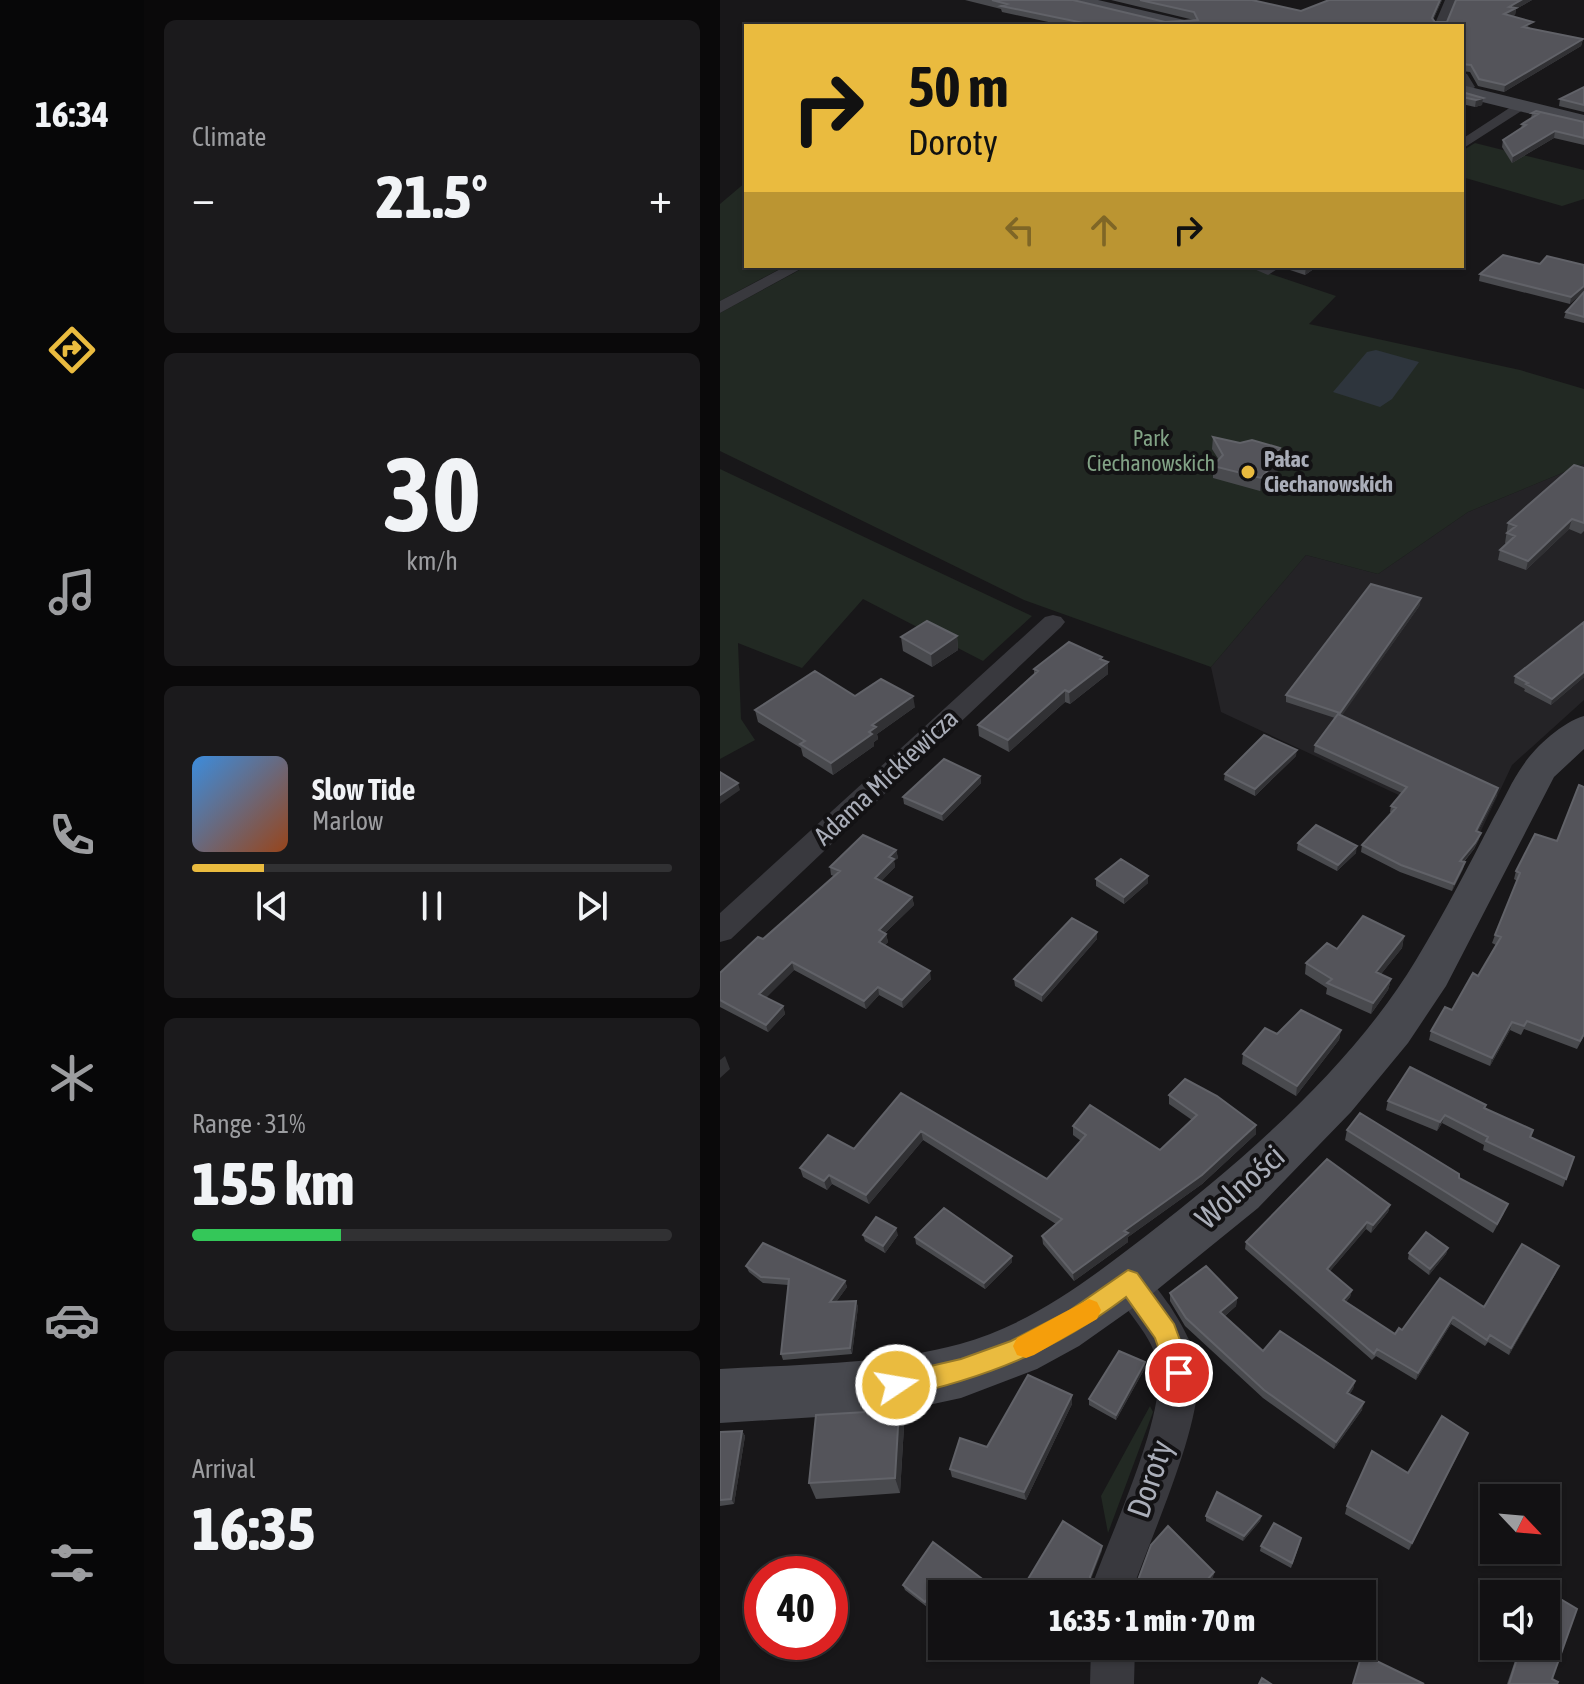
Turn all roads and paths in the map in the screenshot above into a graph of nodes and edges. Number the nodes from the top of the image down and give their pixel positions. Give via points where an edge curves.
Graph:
1 (1077, 0) edge
2 (1451, 0) edge
3 (1179, 24) edge
4 (1441, 24) edge
5 (1464, 92) edge
6 (1522, 106) junction
7 (1584, 121) edge
8 (1464, 144) edge
9 (794, 268) edge
10 (720, 308) edge
11 (1053, 622) dead end
12 (1584, 728) edge
13 (720, 931) edge
14 (1128, 1281) junction
15 (720, 1396) edge
16 (1115, 1580) edge
17 (1113, 1660) edge
18 (1112, 1684) edge

1 - 3 street
2 - 4 street
5 - 6 street
6 - 7 street
6 - 8 street
9 - 10 street
11 - 13 street, Adama Mickiewicza
12 - 14 street, Wolności via 1539,770 1431,974 1392,1030 1334,1098 1240,1192
14 - 15 street, Wolności via 1077,1319 1018,1350 961,1371 896,1385
14 - 16 street, Doroty via 1165,1332 1179,1373 1174,1408
17 - 18 street

